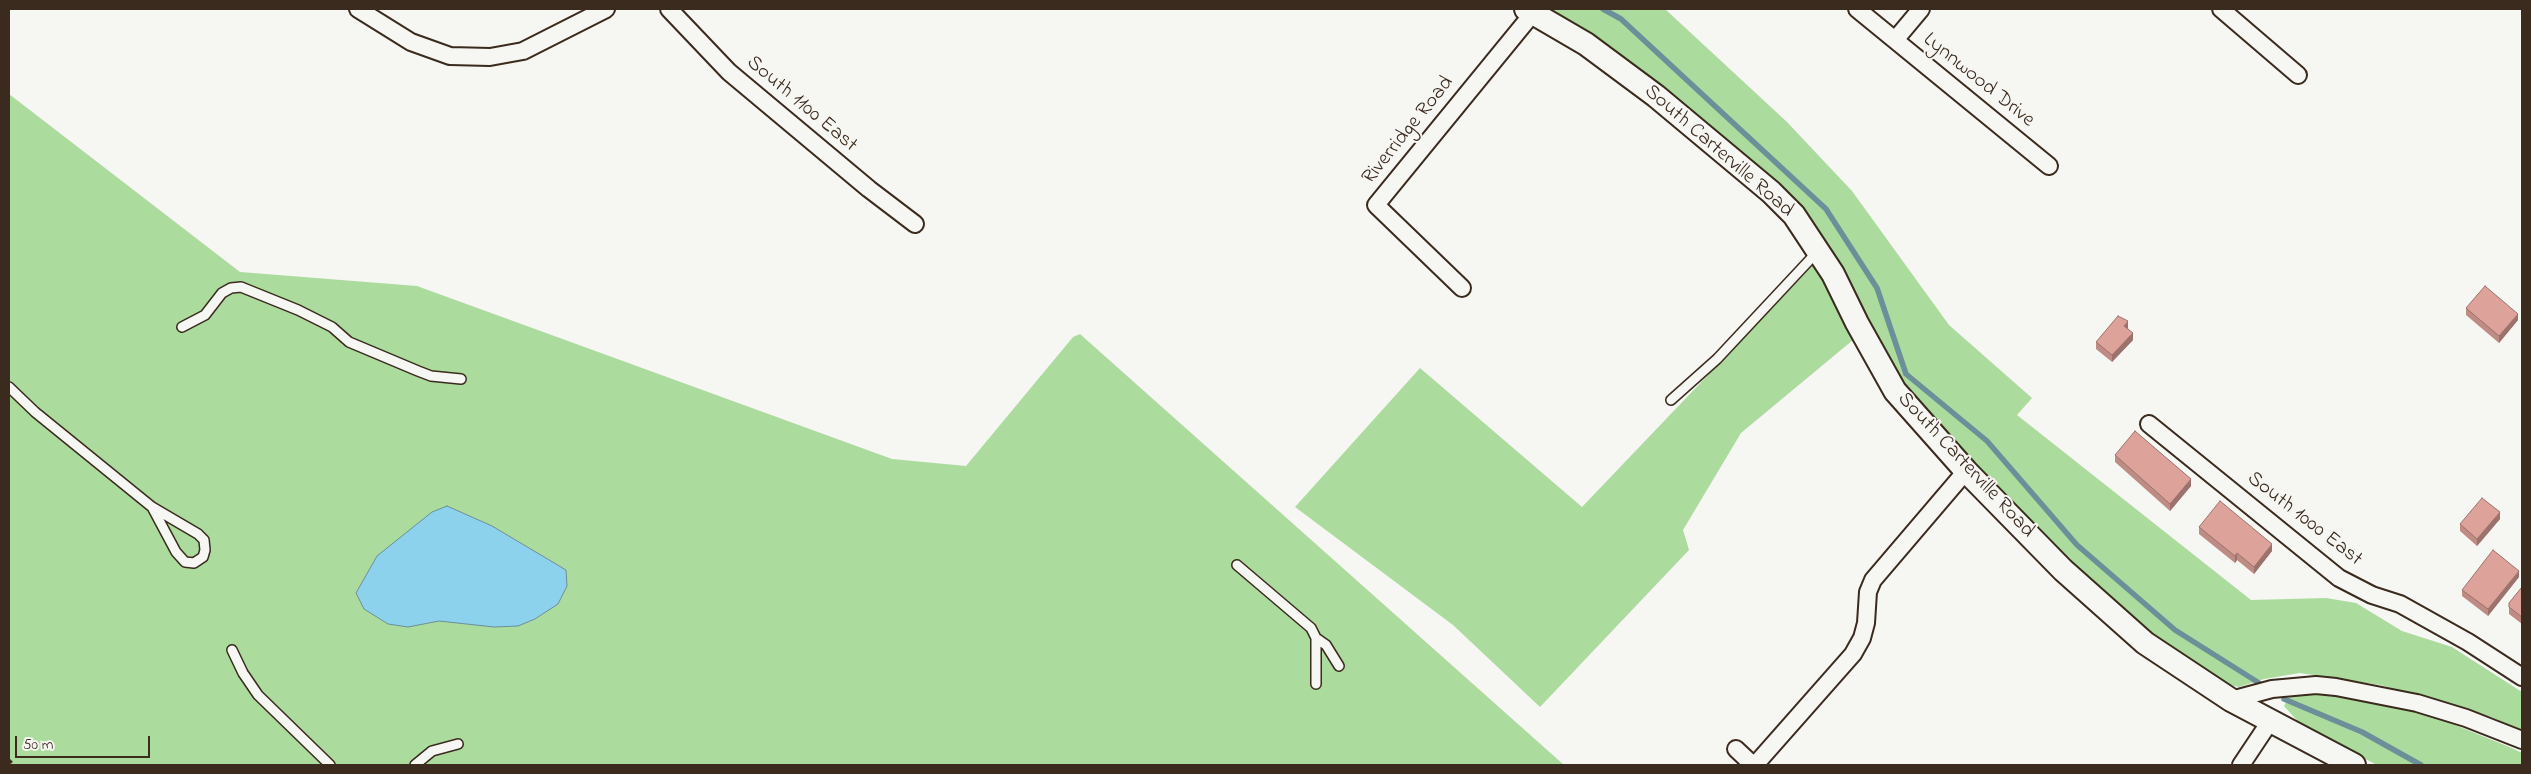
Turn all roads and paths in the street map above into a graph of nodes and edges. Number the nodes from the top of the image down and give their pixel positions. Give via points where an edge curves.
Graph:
1 (358, 9) edge
2 (606, 9) edge
3 (668, 9) edge
4 (1857, 9) edge
5 (1922, 9) edge
6 (2220, 9) edge
7 (1529, 11) edge
8 (1895, 40) junction
9 (2298, 75) dead end
10 (2049, 166) dead end
11 (915, 224) dead end
12 (1818, 251) junction
13 (1462, 288) dead end
14 (182, 327) dead end
15 (461, 379) dead end
16 (9, 387) edge
17 (1670, 400) dead end
18 (2149, 424) dead end
19 (1966, 472) junction
20 (152, 507) junction
21 (1238, 565) dead end
22 (1316, 638) junction
23 (232, 650) dead end
24 (1339, 666) dead end
25 (2522, 677) edge
26 (1316, 684) dead end
27 (2231, 700) junction
28 (2271, 720) junction
29 (2522, 740) edge
30 (458, 744) dead end
31 (1736, 748) dead end
32 (9, 760) edge
33 (14, 765) edge
34 (330, 765) edge
35 (415, 765) edge
36 (1754, 765) edge
37 (2241, 765) edge
38 (2354, 765) edge

1 - 2 street via 411,42 450,56 490,57 523,51
3 - 11 street, South 1100 East via 729,72
4 - 8 street, Lynnwood Drive
5 - 8 street
6 - 9 street
7 - 12 street, South Carterville Road via 1586,44 1656,96 1771,192 1794,215
7 - 13 street, Riverridge Road via 1376,205
8 - 10 street, Lynnwood Drive
12 - 17 lane via 1717,359
12 - 19 street, South Carterville Road via 1895,390
14 - 15 lane via 206,315 226,290 241,287 322,321 349,342 430,376
16 - 20 lane
18 - 25 street, South 1000 East via 2339,578 2372,595 2400,604
19 - 27 street, South Carterville Road via 2063,570 2145,643
19 - 36 street via 1873,580 1868,592 1862,638 1853,654
20 - 20 lane via 176,552 185,562 194,563 203,557 204,540 198,534
21 - 22 lane via 1311,628
22 - 24 lane via 1326,645
22 - 26 lane
23 - 34 lane via 258,695
27 - 28 street, South Carterville Road
27 - 29 street via 2272,689 2316,685 2336,687 2417,703
28 - 37 street
28 - 38 street, South Carterville Road
30 - 35 lane via 432,751
31 - 36 street
32 - 33 path

